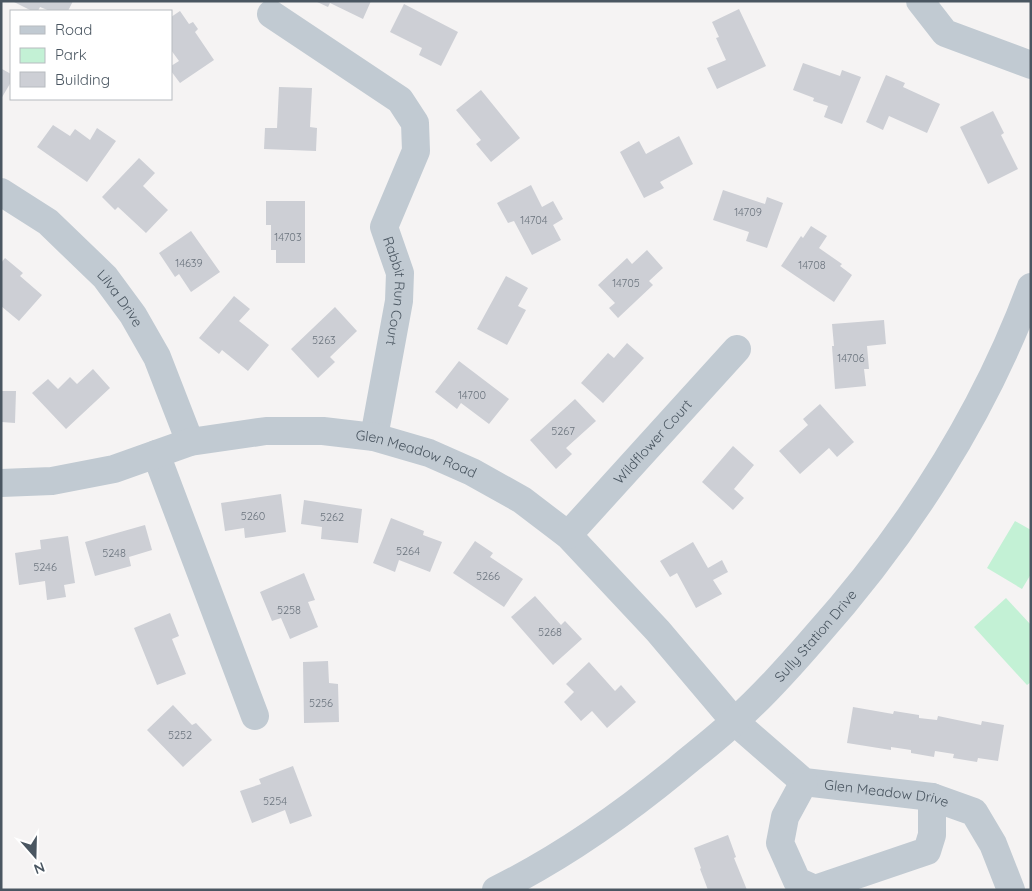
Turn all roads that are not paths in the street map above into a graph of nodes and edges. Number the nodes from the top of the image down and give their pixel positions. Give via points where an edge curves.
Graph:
1 (920, 1) edge
2 (271, 14) dead end
3 (1031, 65) edge
4 (1, 192) edge
5 (1031, 287) edge
6 (736, 348) dead end
7 (374, 437) junction
8 (190, 442) junction
9 (156, 454) junction
10 (1, 483) edge
11 (568, 535) junction
12 (256, 716) dead end
13 (735, 722) junction
14 (804, 782) junction
15 (932, 797) junction
16 (496, 890) edge
17 (1011, 890) edge

1 - 3 street via 945,33
2 - 7 street, Rabbit Run Court via 400,100 415,123 416,151 384,227 400,273 399,301
4 - 8 street, Lilva Drive via 48,222 104,276 133,315 156,357
5 - 13 street, Sully Station Drive via 988,384 948,458 899,532 846,602 782,675
6 - 11 street, Wildflower Court
7 - 8 street, Glen Meadow Road via 296,430
7 - 11 street, Glen Meadow Road via 429,453 472,472 522,500
8 - 9 street, Glen Meadow Road
9 - 10 street, Glen Meadow Road via 114,469 52,481
9 - 12 street
11 - 13 street, Glen Meadow Road via 658,631
13 - 14 street
13 - 16 street, Sully Station Drive via 648,793 581,841
14 - 15 street, Glen Meadow Drive
14 - 15 street via 785,817 780,843 797,881 815,889 927,851 932,835
15 - 17 street, Glen Meadow Drive via 974,812 993,844

